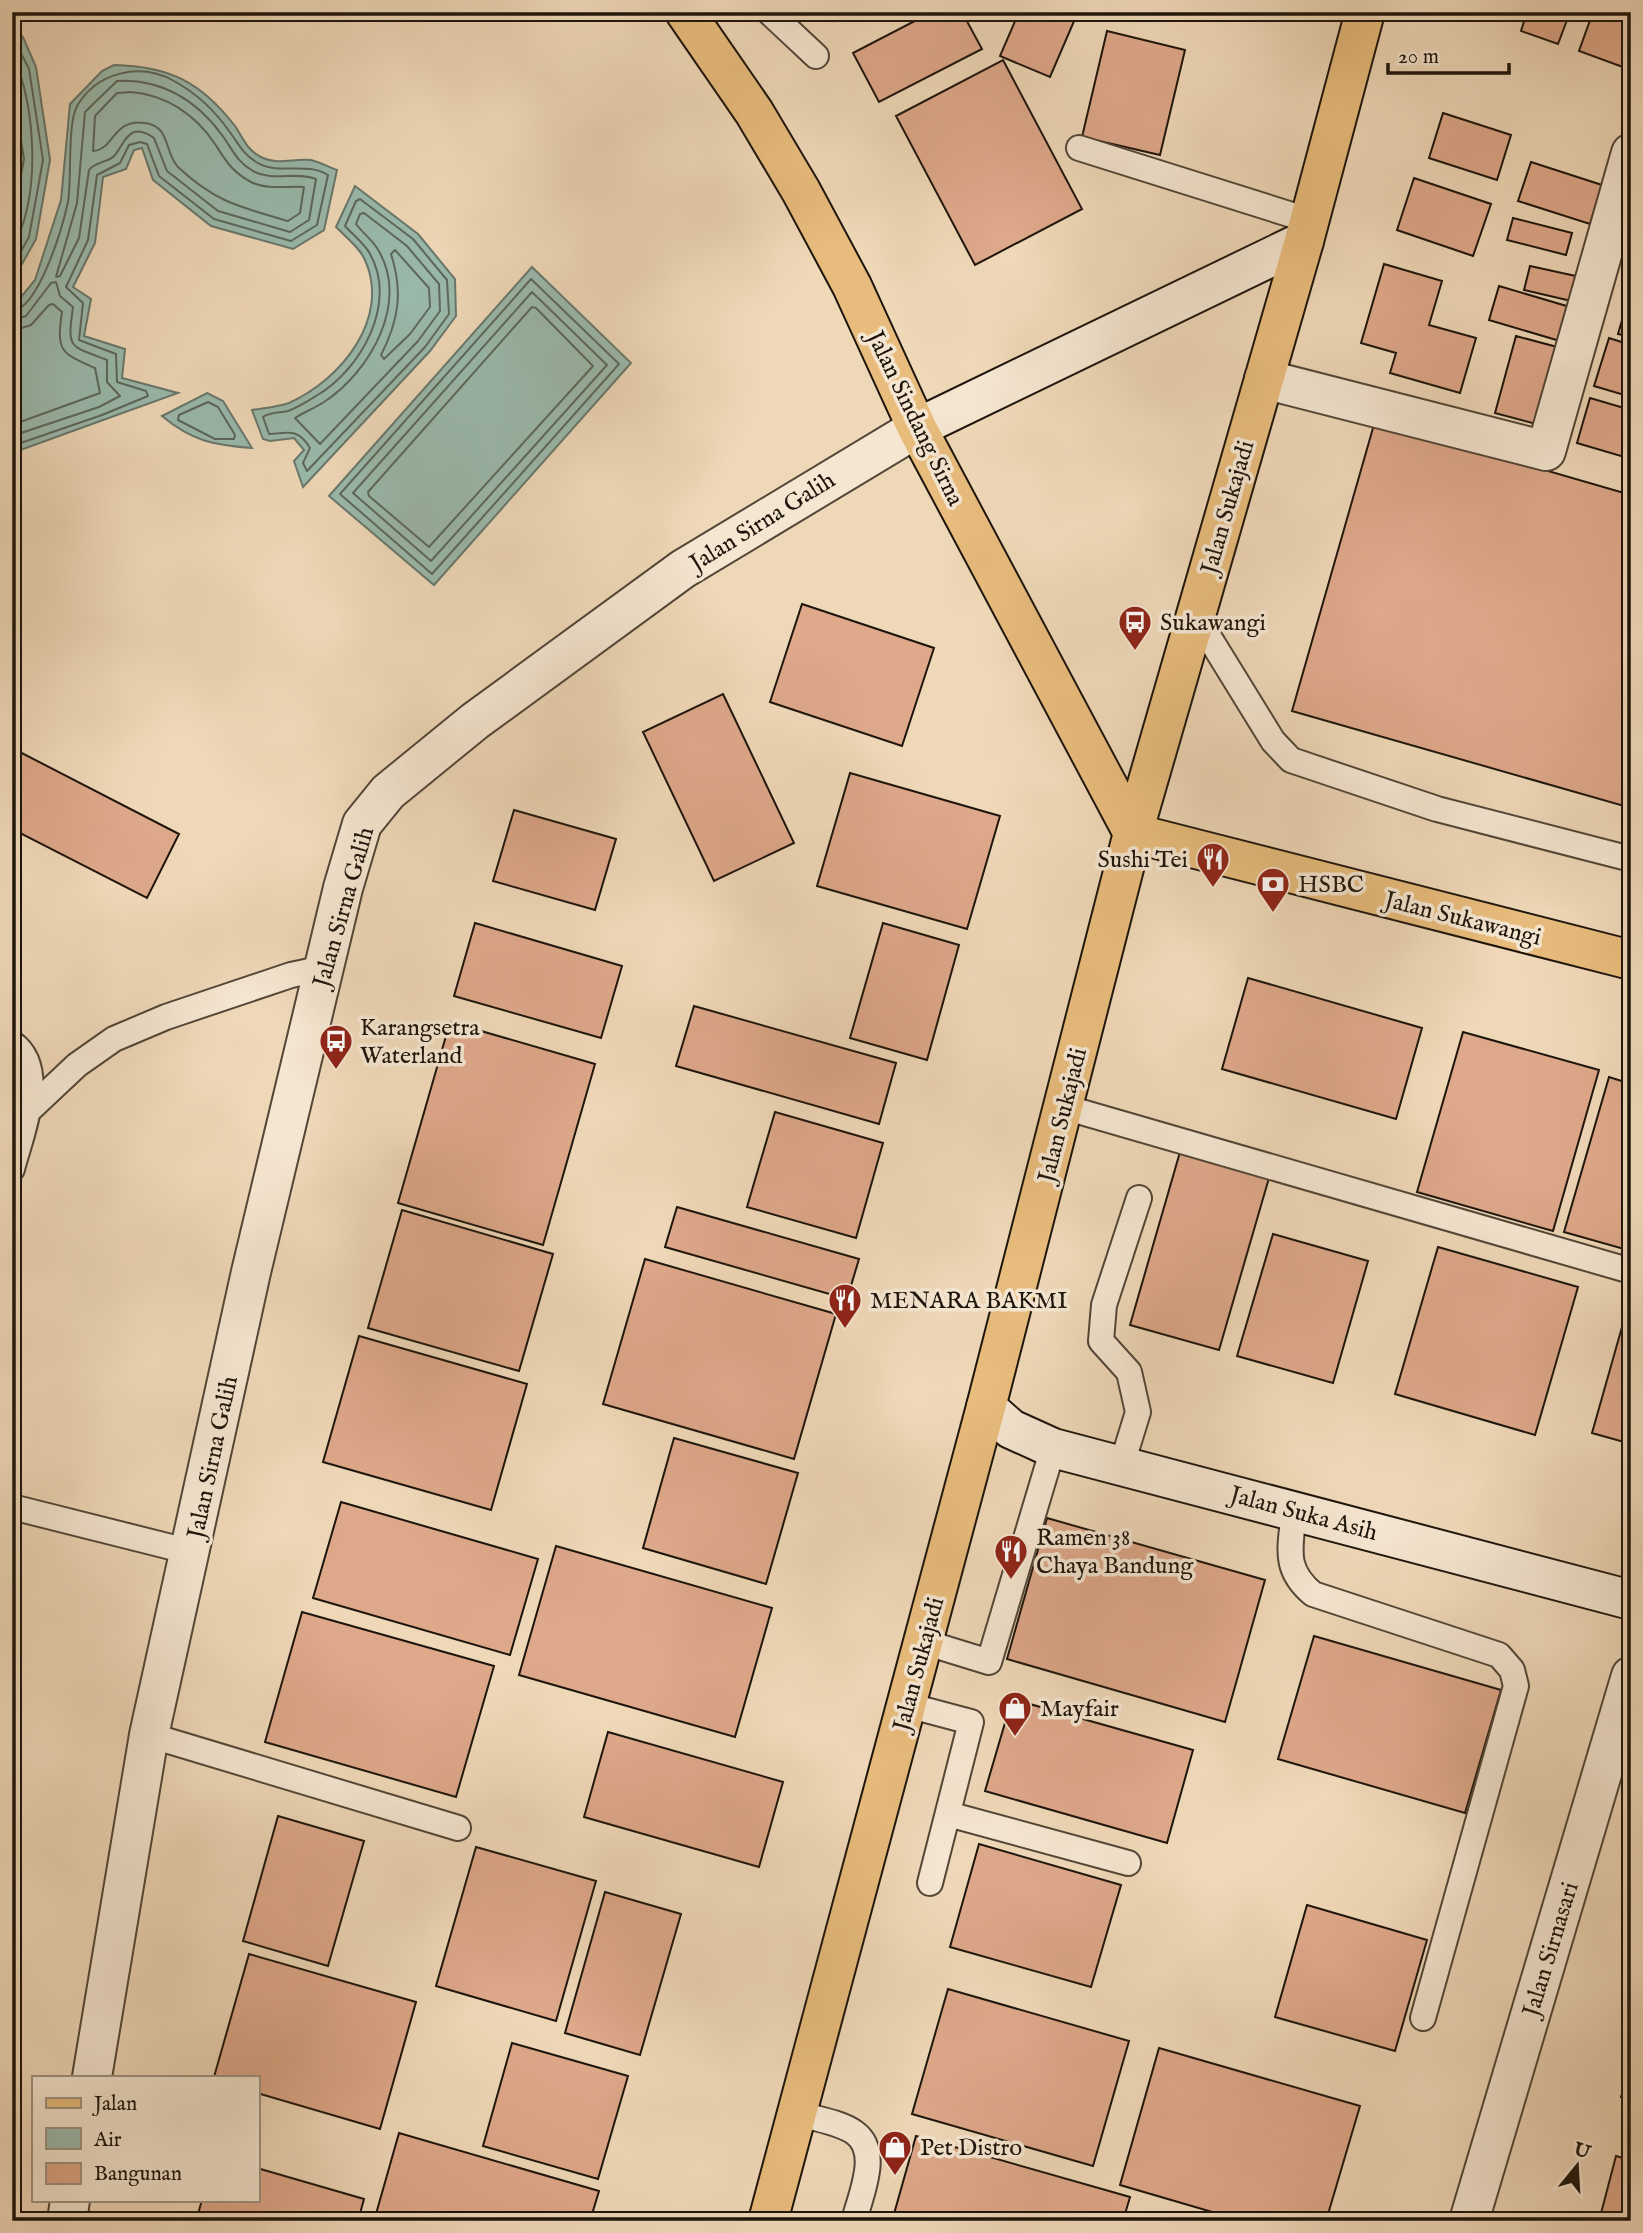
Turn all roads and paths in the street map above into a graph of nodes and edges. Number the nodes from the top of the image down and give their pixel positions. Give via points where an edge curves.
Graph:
1 (685, 12) edge
2 (769, 12) edge
3 (1365, 12) edge
4 (816, 55) dead end
5 (1079, 148) dead end
6 (1631, 153) edge
7 (1306, 230) junction
8 (1264, 379) junction
9 (918, 428) junction
10 (1196, 616) junction
11 (1133, 833) junction
12 (1631, 859) edge
13 (1631, 960) edge
14 (324, 968) junction
15 (12, 1043) edge
16 (1064, 1107) junction
17 (27, 1112) junction
18 (12, 1169) edge
19 (1139, 1198) dead end
20 (1631, 1270) edge
21 (986, 1407) junction
22 (1053, 1448) junction
23 (1122, 1464) junction
24 (12, 1507) edge
25 (1294, 1510) junction
26 (191, 1552) junction
27 (1631, 1600) edge
28 (924, 1642) junction
29 (1631, 1676) edge
30 (907, 1705) junction
31 (149, 1735) junction
32 (948, 1814) junction
33 (457, 1828) dead end
34 (1128, 1863) dead end
35 (930, 1883) dead end
36 (1423, 2018) dead end
37 (92, 2076) edge
38 (797, 2113) junction
39 (70, 2202) edge
40 (66, 2221) edge
41 (768, 2221) edge
42 (854, 2221) edge
43 (1469, 2221) edge

1 - 9 main road, Jalan Sindang Sirna via 754,111 801,191 852,286
2 - 4 lane
3 - 7 main road, Jalan Sukajadi
5 - 7 lane
6 - 8 street via 1546,451
7 - 8 main road, Jalan Sukajadi
7 - 9 street, Jalan Sirna Galih
8 - 10 main road, Jalan Sukajadi
9 - 11 main road, Jalan Sindang Sirna
9 - 14 street, Jalan Sirna Galih via 683,569 475,721 387,792 362,824
10 - 11 main road, Jalan Sukajadi
10 - 12 lane via 1273,741 1291,760 1437,809
11 - 13 main road, Jalan Sukawangi
11 - 16 main road, Jalan Sukajadi
14 - 17 lane via 166,1017 114,1040 77,1065
14 - 26 street, Jalan Sirna Galih via 251,1272
15 - 17 lane via 22,1050 31,1074
16 - 20 lane
16 - 21 main road, Jalan Sukajadi
17 - 18 lane
19 - 23 lane via 1104,1305 1101,1340 1129,1372 1138,1412
21 - 22 street, Jalan Suka Asih via 1011,1429
21 - 28 main road, Jalan Sukajadi
22 - 23 street, Jalan Suka Asih
22 - 28 lane via 989,1662
23 - 25 street, Jalan Suka Asih
24 - 26 lane
25 - 27 street, Jalan Suka Asih
25 - 36 lane via 1289,1562 1298,1581 1313,1594 1499,1655 1512,1670 1516,1686
26 - 31 street, Jalan Sirna Galih
28 - 30 main road, Jalan Sukajadi
29 - 43 street, Jalan Sirnasari
30 - 32 lane via 971,1722
30 - 38 main road, Jalan Sukajadi
31 - 33 lane
31 - 37 street, Jalan Sirna Galih
32 - 34 lane
32 - 35 lane
38 - 41 main road, Jalan Sukajadi
38 - 42 lane via 855,2132 866,2146 869,2157
39 - 40 street

